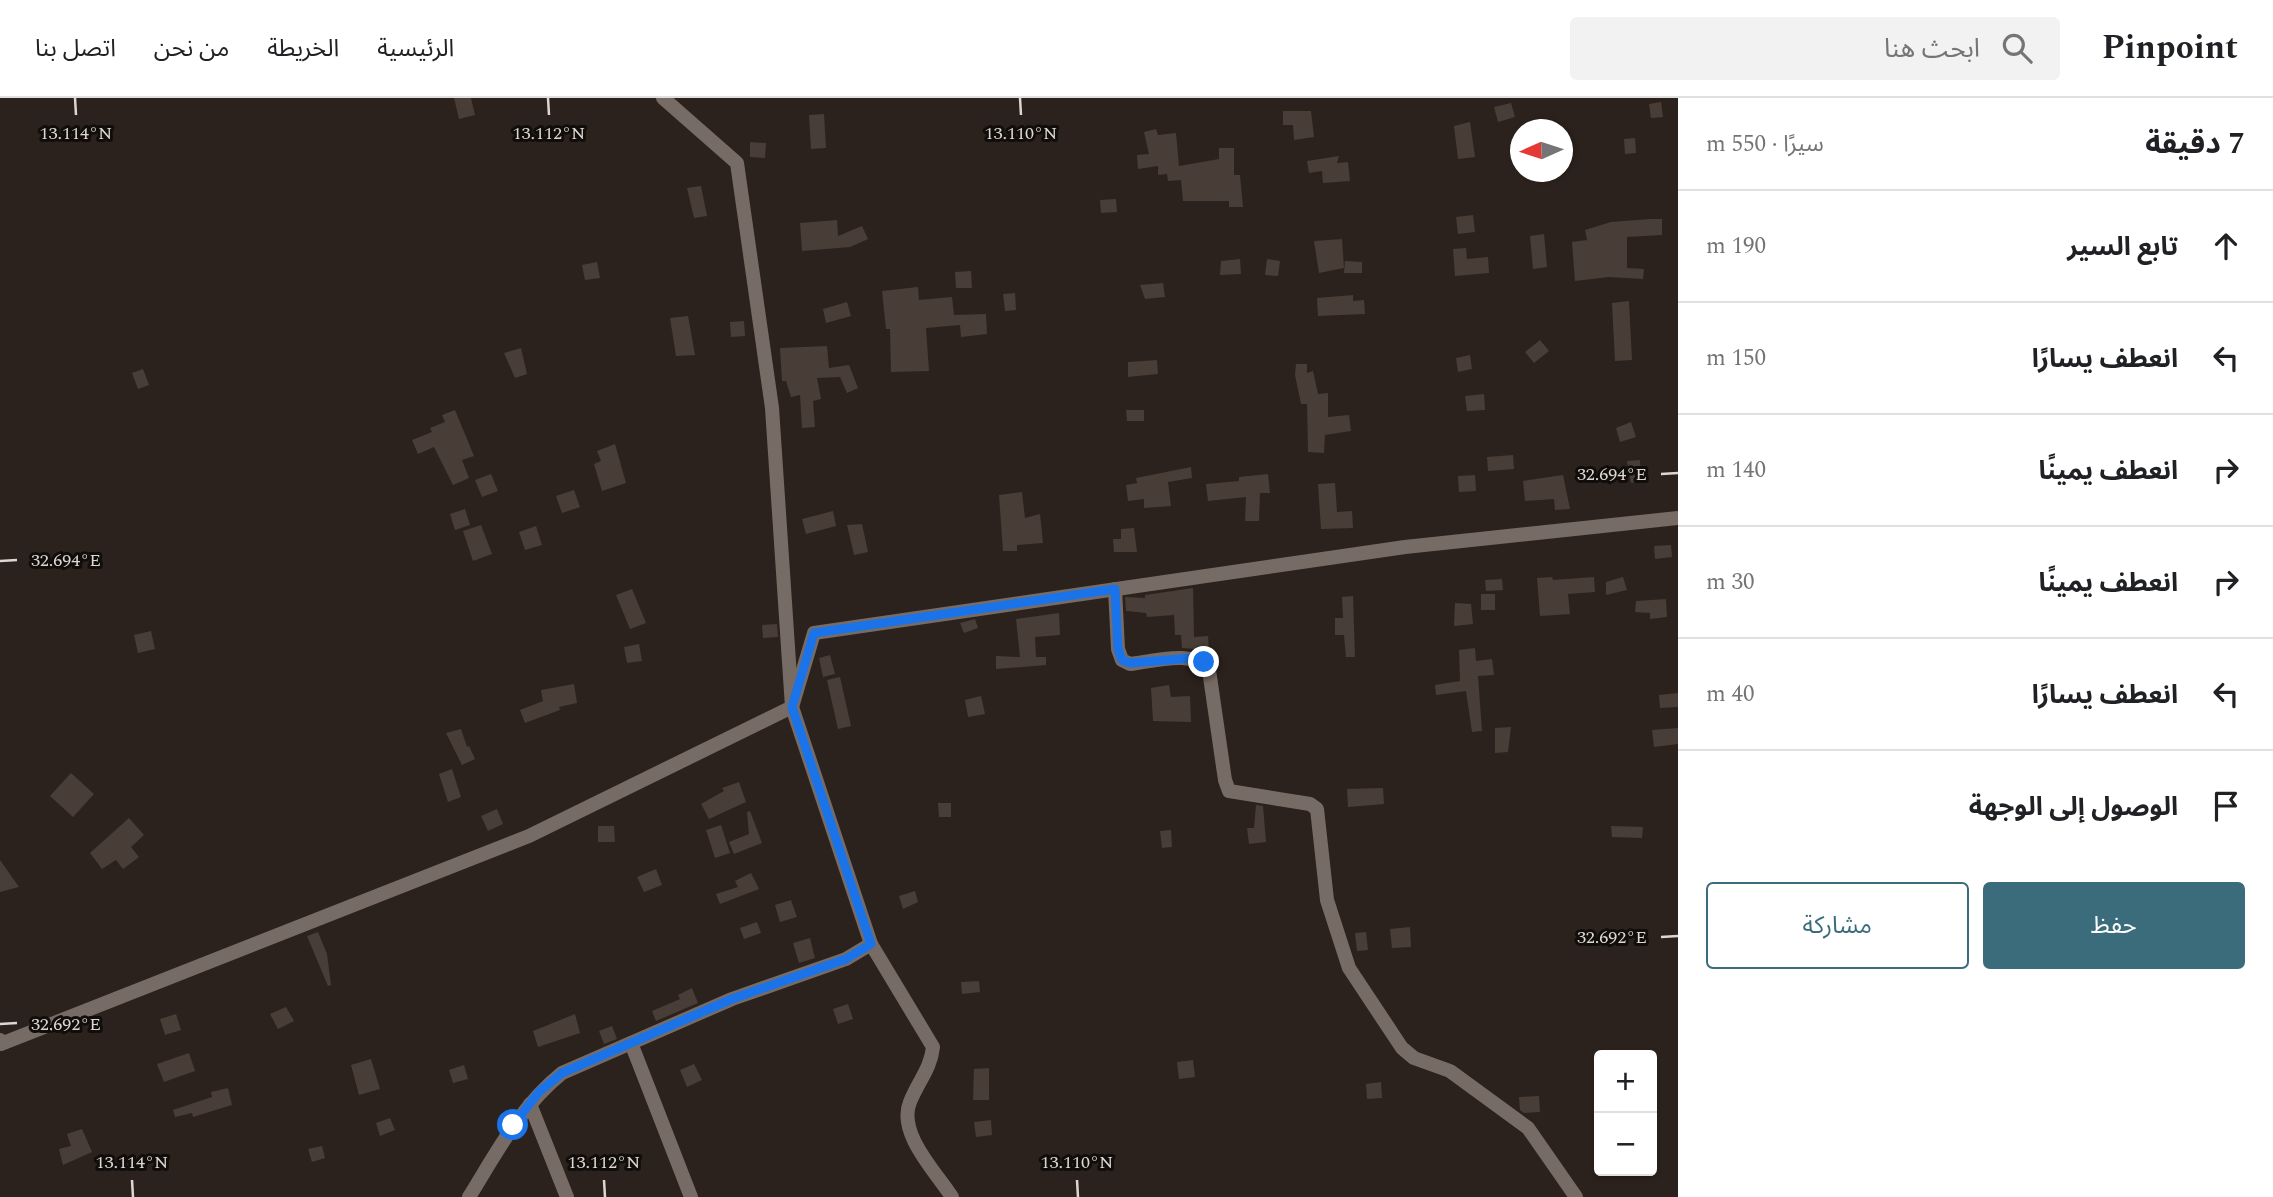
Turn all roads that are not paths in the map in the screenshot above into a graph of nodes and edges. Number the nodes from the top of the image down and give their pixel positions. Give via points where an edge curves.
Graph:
1 (663, 98) edge
2 (1678, 518) edge
3 (1115, 589) junction
4 (792, 707) junction
5 (871, 944) junction
6 (0, 1040) edge
7 (631, 1043) junction
8 (530, 1104) junction
9 (469, 1197) edge
10 (566, 1197) edge
11 (691, 1197) edge
12 (952, 1197) edge
13 (1576, 1197) edge

1 - 4 street via 737,163 772,408
2 - 3 street via 1405,547
3 - 4 street via 814,633
3 - 13 street via 1122,660 1192,658 1204,662 1209,670 1229,791 1317,809 1327,900 1349,968 1402,1048 1414,1058 1450,1071 1528,1128
4 - 5 street
4 - 6 street via 528,836 1,1044
5 - 7 street via 819,970 732,999
5 - 12 street via 933,1047 932,1062 907,1116 909,1130
7 - 8 street via 562,1073
7 - 11 street
8 - 9 street
8 - 10 street

